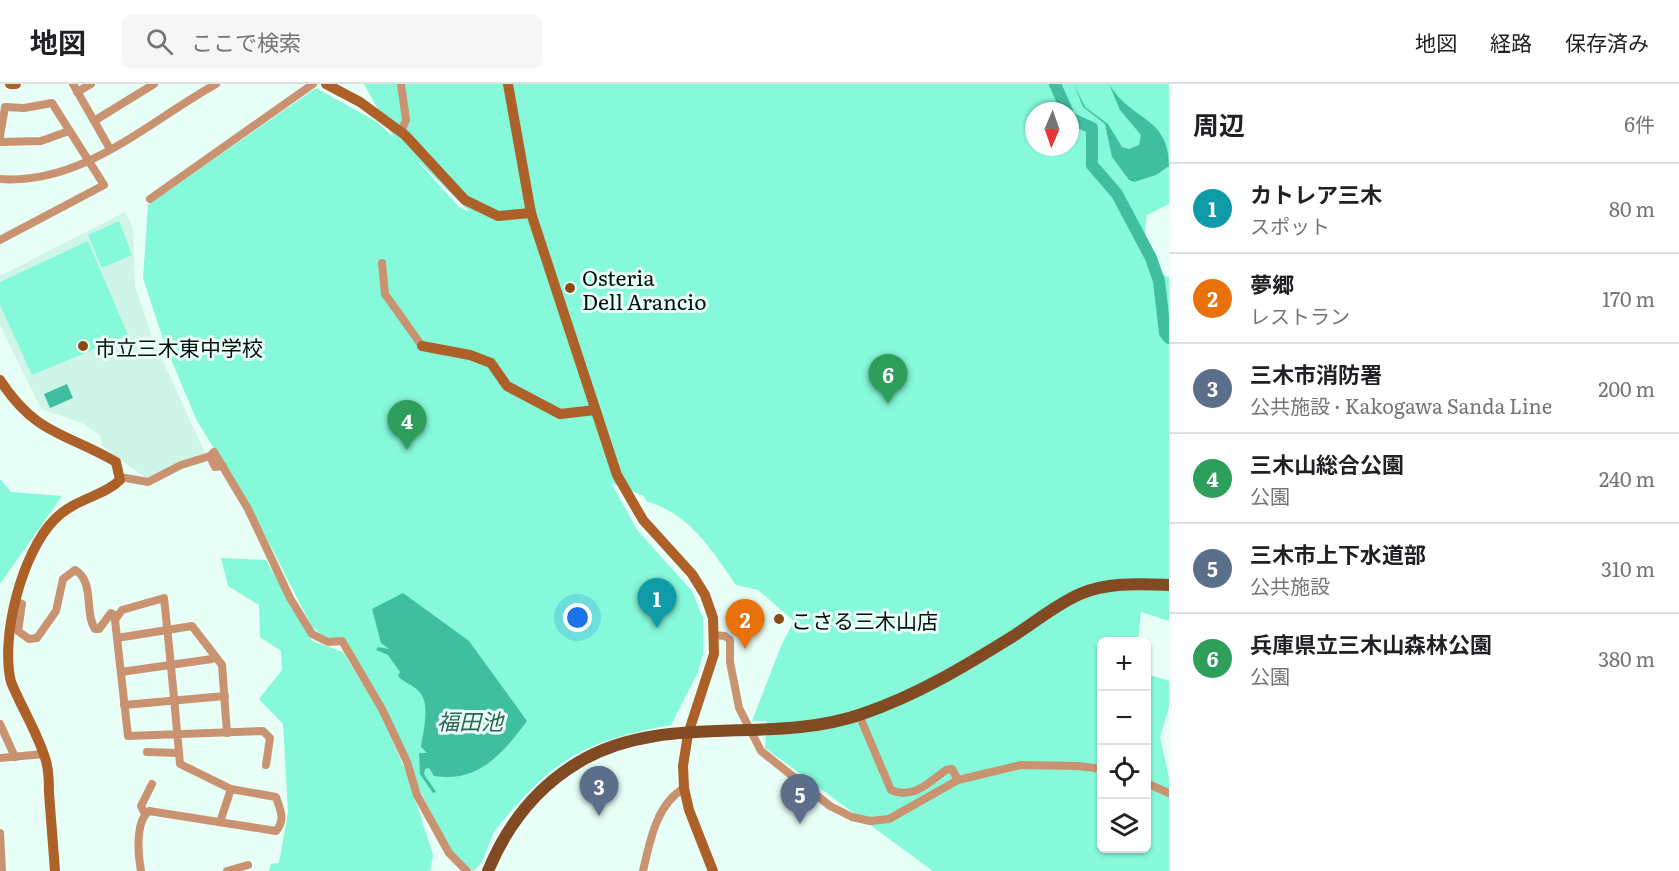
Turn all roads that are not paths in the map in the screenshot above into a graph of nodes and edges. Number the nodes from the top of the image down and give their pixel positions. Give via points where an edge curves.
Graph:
1 (10, 84) edge
2 (16, 84) edge
3 (91, 84) edge
4 (154, 84) edge
5 (216, 84) edge
6 (314, 84) edge
7 (326, 84) edge
8 (401, 84) edge
9 (508, 84) edge
10 (75, 88) edge
11 (94, 121) junction
12 (69, 131) junction
13 (401, 132) junction
14 (0, 136) edge
15 (0, 142) edge
16 (110, 149) junction
17 (90, 161) junction
18 (0, 179) edge
19 (150, 199) dead end
20 (531, 213) junction
21 (0, 240) edge
22 (382, 263) dead end
23 (422, 346) joint
24 (0, 380) edge
25 (595, 410) junction
26 (120, 477) junction
27 (1169, 585) edge
28 (15, 601) junction
29 (117, 616) junction
30 (167, 630) junction
31 (714, 635) junction
32 (117, 638) junction
33 (3, 644) edge
34 (215, 656) junction
35 (171, 665) junction
36 (121, 672) junction
37 (225, 696) junction
38 (174, 701) junction
39 (124, 705) junction
40 (859, 715) junction
41 (0, 724) edge
42 (227, 733) junction
43 (688, 734) junction
44 (178, 735) junction
45 (147, 752) dead end
46 (179, 753) junction
47 (44, 754) junction
48 (15, 757) junction
49 (0, 758) edge
50 (266, 765) dead end
51 (1097, 768) edge
52 (957, 780) junction
53 (152, 784) dead end
54 (1151, 785) edge
55 (684, 788) junction
56 (231, 789) junction
57 (1169, 793) edge
58 (145, 814) junction
59 (220, 822) junction
60 (0, 833) edge
61 (248, 865) edge
62 (2, 871) edge
63 (55, 871) edge
64 (141, 871) edge
65 (227, 871) edge
66 (467, 871) edge
67 (488, 871) edge
68 (643, 871) edge
69 (713, 871) edge

1 - 2 street
3 - 10 street
4 - 11 street
5 - 16 street
6 - 19 street
7 - 13 street via 360,102
8 - 13 street via 406,120
9 - 20 street
10 - 11 street
11 - 16 street
12 - 14 street via 52,103 5,107
12 - 15 street via 41,141
12 - 17 street
13 - 20 street via 465,200 498,216
16 - 17 street
17 - 18 street via 32,179
17 - 21 street via 104,185
20 - 25 street
22 - 23 street via 382,288
23 - 25 street via 491,363 507,386 560,414
24 - 26 street via 23,411 41,426 116,462
25 - 31 street via 617,475 643,520 692,574 705,595
26 - 28 street via 114,486 69,506 55,519 40,537
26 - 66 street via 148,482 214,452 248,508 290,598 312,634 328,642 342,641 382,710 417,795 449,853
27 - 40 main road via 1120,584 1080,594 944,680
28 - 29 street via 22,604 18,631 29,639 37,638 56,611 63,579 75,570 82,575 95,629 111,613
28 - 33 street
29 - 30 street via 122,610 164,598
29 - 32 street
30 - 32 street
30 - 34 street via 192,626
30 - 35 street
31 - 43 street via 714,654
31 - 52 street via 730,640 739,708 761,751 830,806 870,821 889,819
32 - 36 street
33 - 47 street via 12,682
34 - 35 street
34 - 37 street via 222,665
35 - 36 street
35 - 38 street
36 - 39 street
37 - 38 street
37 - 42 street
38 - 39 street
38 - 44 street
39 - 44 street via 128,736
40 - 43 main road via 800,726
40 - 52 street via 891,790 901,795 914,793 952,769
41 - 48 street
42 - 44 street
42 - 50 street via 268,734
43 - 55 street
43 - 67 main road via 657,736 612,747 560,775 523,807 499,843
44 - 46 street
45 - 46 street
46 - 56 street via 180,764
47 - 48 street
47 - 63 street
48 - 49 street
51 - 52 street via 1021,765
53 - 58 street via 141,806
54 - 57 street
55 - 68 street via 671,796 657,820
55 - 69 street via 693,824
56 - 59 street
56 - 59 street via 276,797 281,826 276,831
58 - 59 street via 149,811
58 - 64 street via 139,841
60 - 62 street
61 - 65 street

